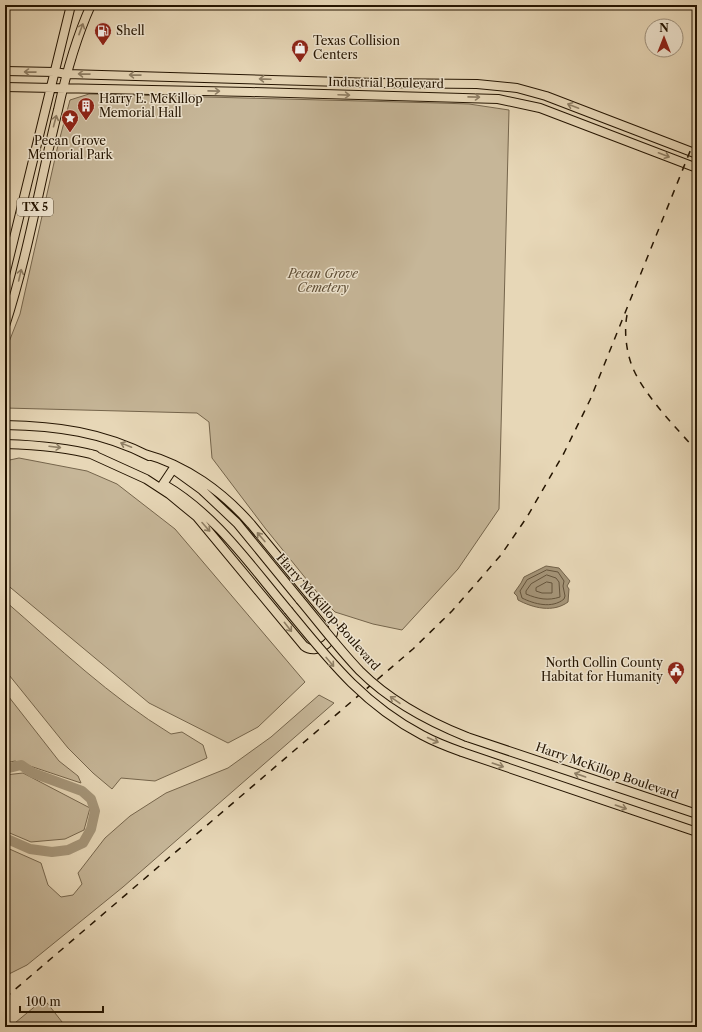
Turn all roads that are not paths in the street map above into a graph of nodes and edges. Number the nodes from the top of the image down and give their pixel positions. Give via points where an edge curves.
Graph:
1 (72, 5) edge
2 (91, 5) edge
3 (5, 71) edge
4 (55, 72) junction
5 (67, 74) junction
6 (250, 78) junction
7 (290, 79) junction
8 (360, 82) junction
9 (377, 83) junction
10 (5, 87) edge
11 (51, 88) junction
12 (63, 88) junction
13 (250, 92) junction
14 (290, 93) junction
15 (359, 95) junction
16 (376, 96) junction
17 (610, 120) junction
18 (607, 134) junction
19 (39, 137) junction
20 (50, 138) junction
21 (656, 138) junction
22 (697, 154) edge
23 (697, 168) edge
24 (29, 176) junction
25 (42, 178) junction
26 (5, 275) edge
27 (5, 326) edge
28 (6, 424) edge
29 (5, 445) edge
30 (91, 454) junction
31 (145, 454) junction
32 (173, 469) junction
33 (163, 484) junction
34 (697, 814) edge
35 (697, 832) edge

1 - 4 main road, TX 5
5 -> 2 main road, TX 5
4 -> 3 main road, Industrial Boulevard
4 - 5 main road, Industrial Boulevard
4 - 11 main road, TX 5
6 -> 5 main road, Industrial Boulevard
5 - 12 main road, TX 5
7 -> 6 main road, Industrial Boulevard
6 - 13 main road
7 - 8 main road, Industrial Boulevard
7 - 14 main road
8 - 9 main road, Industrial Boulevard
8 - 15 main road
9 - 16 main road
17 -> 9 main road, Industrial Boulevard via 546,96 510,87 477,84
10 - 11 main road, Industrial Boulevard
11 - 12 main road, Industrial Boulevard
11 - 19 main road, TX 5
12 -> 13 main road, Industrial Boulevard
20 -> 12 main road, TX 5
13 - 14 main road, Industrial Boulevard
14 -> 15 main road, Industrial Boulevard
15 - 16 main road, Industrial Boulevard
16 -> 18 main road, Industrial Boulevard via 508,100 540,108
17 - 18 main road
17 - 21 main road, Industrial Boulevard
18 - 21 main road via 620,134 646,143
18 -> 23 main road, Industrial Boulevard
19 - 20 main road
19 - 24 main road, TX 5
20 - 25 main road, TX 5
21 - 22 main road, Industrial Boulevard
24 - 25 main road
24 - 26 main road, TX 5
27 -> 25 main road, TX 5 via 18,284
31 -> 28 main road, Harry McKillop Boulevard via 113,440 78,431
29 -> 30 main road via 53,447
30 -> 31 main road via 146,479 197,517 304,646 311,650 320,649 332,638 335,631 332,621 237,509 188,472 163,459
30 - 33 main road via 141,472
31 - 32 main road, Harry McKillop Boulevard
32 - 33 main road
34 -> 32 main road, Harry McKillop Boulevard, bridge via 467,737 418,715 382,690 351,661 237,523 202,490
33 -> 35 main road, bridge via 182,496 221,529 334,666 368,699 410,728 462,752

